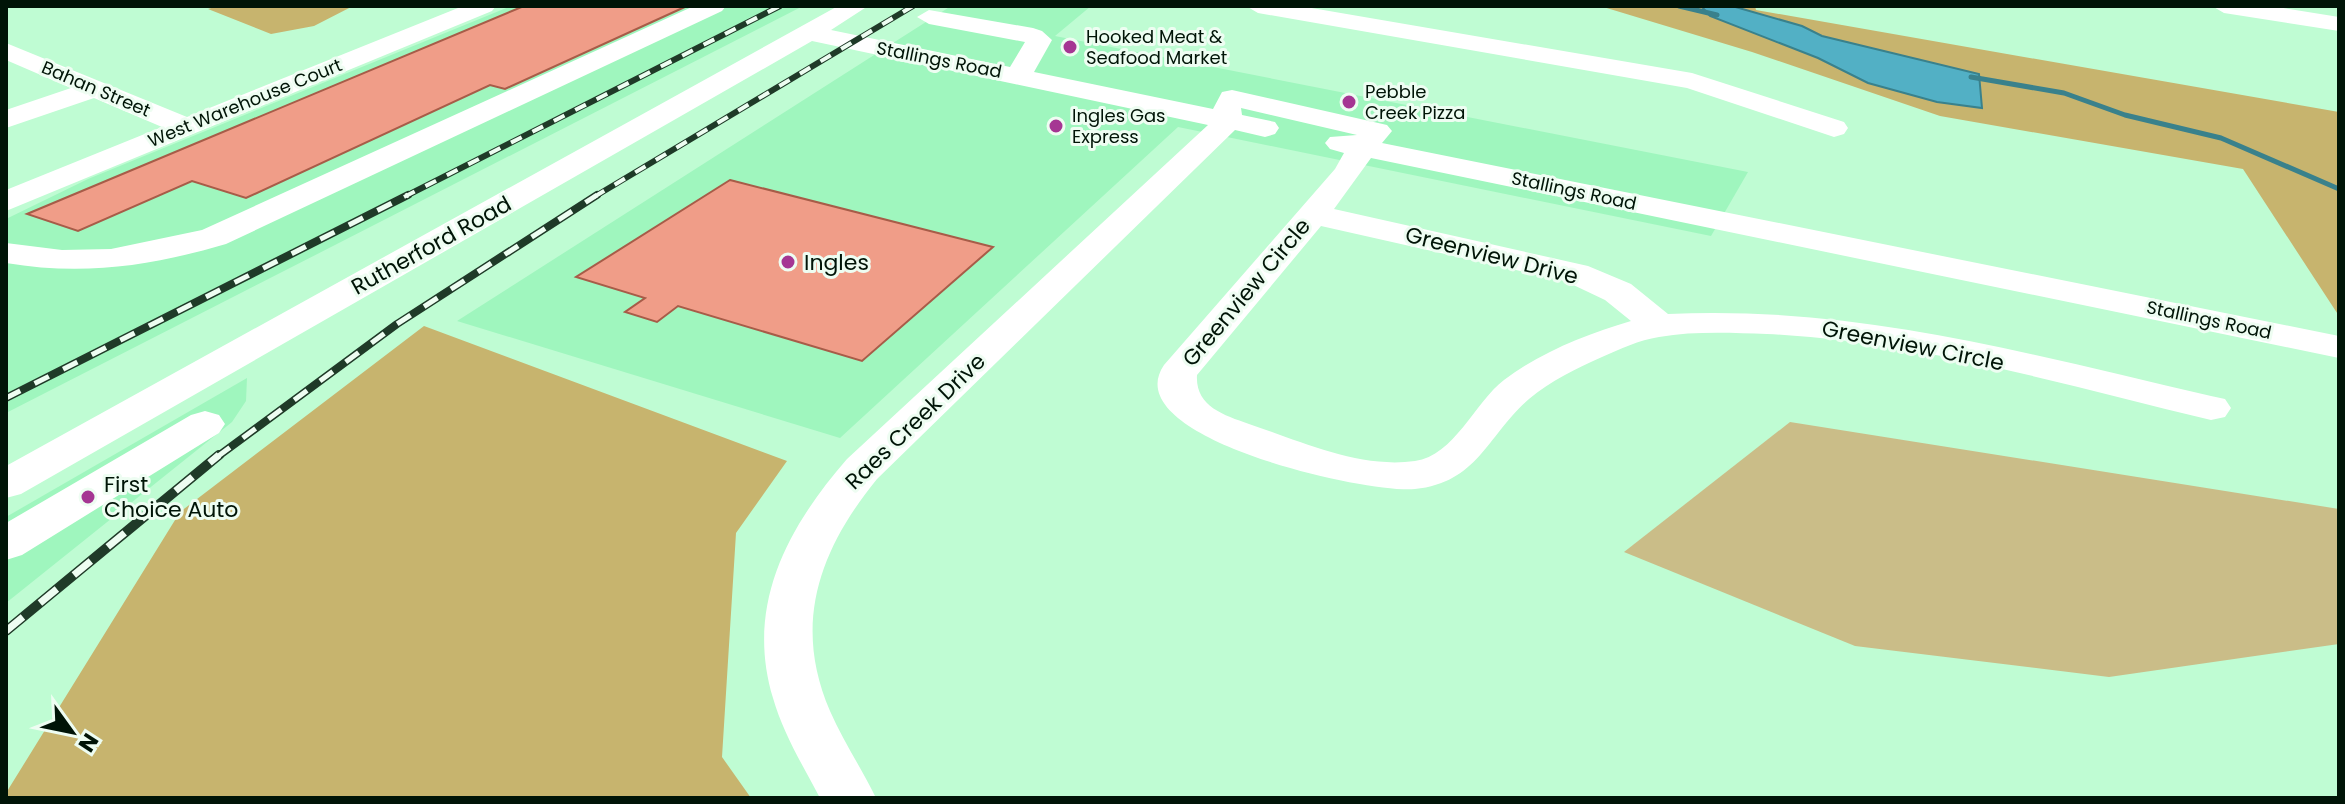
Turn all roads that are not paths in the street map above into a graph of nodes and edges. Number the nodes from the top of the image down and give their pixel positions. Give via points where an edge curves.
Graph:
1 (484, 6) edge
2 (714, 6) edge
3 (856, 6) edge
4 (1258, 6) edge
5 (2224, 6) edge
6 (938, 12) edge
7 (2339, 24) edge
8 (809, 33) junction
9 (879, 47) junction
10 (6, 51) edge
11 (45, 67) junction
12 (1025, 67) junction
13 (6, 81) edge
14 (95, 89) junction
15 (1223, 103) junction
16 (6, 119) edge
17 (186, 127) junction
18 (1834, 128) dead end
19 (1465, 146) dead end
20 (1366, 149) junction
21 (6, 201) edge
22 (1312, 214) junction
23 (6, 253) edge
24 (1659, 325) junction
25 (2339, 347) edge
26 (2211, 408) dead end
27 (205, 424) dead end
28 (6, 484) edge
29 (6, 544) edge
30 (848, 798) edge

1 - 17 street, West Warehouse Court
2 - 23 street via 214,237 146,258 57,263
3 - 8 street, Rutherford Road
4 - 18 street via 1692,81
5 - 7 street
6 - 9 street
6 - 12 street via 1033,36 1039,40
8 - 9 street, Stallings Road
8 - 28 street, Rutherford Road
9 - 12 street, Stallings Road
10 - 11 street, Bahan Street
11 - 13 street
11 - 14 street, Bahan Street
12 - 15 street, Stallings Road
14 - 16 street
14 - 17 street, Bahan Street
15 - 20 street, Stallings Road
15 - 20 street via 1290,109 1374,128
15 - 30 street, Raes Creek Drive via 862,469 813,531 789,601 787,641 800,701
17 - 21 street, West Warehouse Court
19 - 20 street via 1391,131
20 - 22 street, Greenview Circle
20 - 25 street, Stallings Road
22 - 24 street, Greenview Drive via 1576,273 1618,292
22 - 24 street, Greenview Circle via 1178,373 1180,402 1203,420 1361,471 1416,475 1459,457 1496,409 1536,375
24 - 26 street, Greenview Circle via 1770,323 1853,330
27 - 29 street

